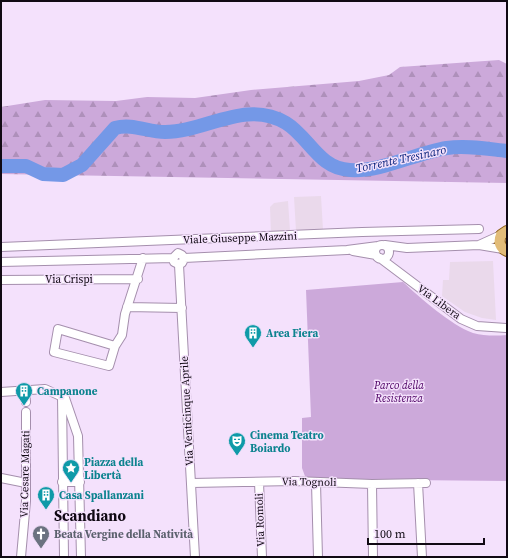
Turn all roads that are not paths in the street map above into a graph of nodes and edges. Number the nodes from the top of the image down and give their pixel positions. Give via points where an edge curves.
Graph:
1 (479, 229) dead end
2 (504, 231) edge
3 (478, 245) junction
4 (1, 247) edge
5 (506, 251) edge
6 (383, 252) junction
7 (143, 258) junction
8 (181, 261) junction
9 (1, 262) edge
10 (138, 279) junction
11 (1, 280) edge
12 (127, 307) junction
13 (182, 308) junction
14 (506, 328) dead end
15 (115, 346) junction
16 (25, 390) junction
17 (1, 392) edge
18 (62, 396) junction
19 (26, 402) dead end
20 (26, 412) dead end
21 (1, 478) edge
22 (62, 482) junction
23 (80, 482) junction
24 (259, 482) junction
25 (26, 483) junction
26 (316, 483) junction
27 (192, 484) junction
28 (372, 484) junction
29 (21, 557) edge
30 (64, 557) edge
31 (81, 557) edge
32 (195, 557) edge
33 (262, 557) edge
34 (318, 557) edge
35 (373, 557) edge
36 (422, 557) edge

1 - 4 street, Viale Giuseppe Mazzini
2 - 3 street, Viale Giuseppe Mazzini
2 - 5 main road via 500,242
3 - 5 street, Viale Giuseppe Mazzini
3 - 6 street, Viale Giuseppe Mazzini via 407,248
6 - 8 street, Viale Giuseppe Mazzini via 346,250
6 - 14 street, Via Libera via 398,272 461,319 477,326
7 - 8 street, Viale Giuseppe Mazzini via 173,258 178,253
7 - 9 street, Viale Giuseppe Mazzini
7 - 10 street
8 - 13 street, Via Venticinque Aprile
10 - 11 street, Via Crispi
10 - 12 street
12 - 13 street
12 - 15 street via 122,335
13 - 27 street, Via Venticinque Aprile
15 - 15 street via 109,366 54,352 58,329
16 - 17 street
16 - 18 street via 45,389
16 - 19 street
18 - 22 street
18 - 23 street via 68,404 71,418 78,431
20 - 25 street, Via Cesare Magati
21 - 25 street
22 - 23 street
22 - 30 street
23 - 31 street
24 - 26 street, Via Tognoli
24 - 27 street, Via Tognoli
24 - 33 street, Via Romoli
25 - 29 street, Via Cesare Magati
26 - 28 street, Via Tognoli
26 - 34 street
27 - 32 street, Via Venticinque Aprile
28 - 35 street
28 - 36 street, Via Tognoli via 422,483

